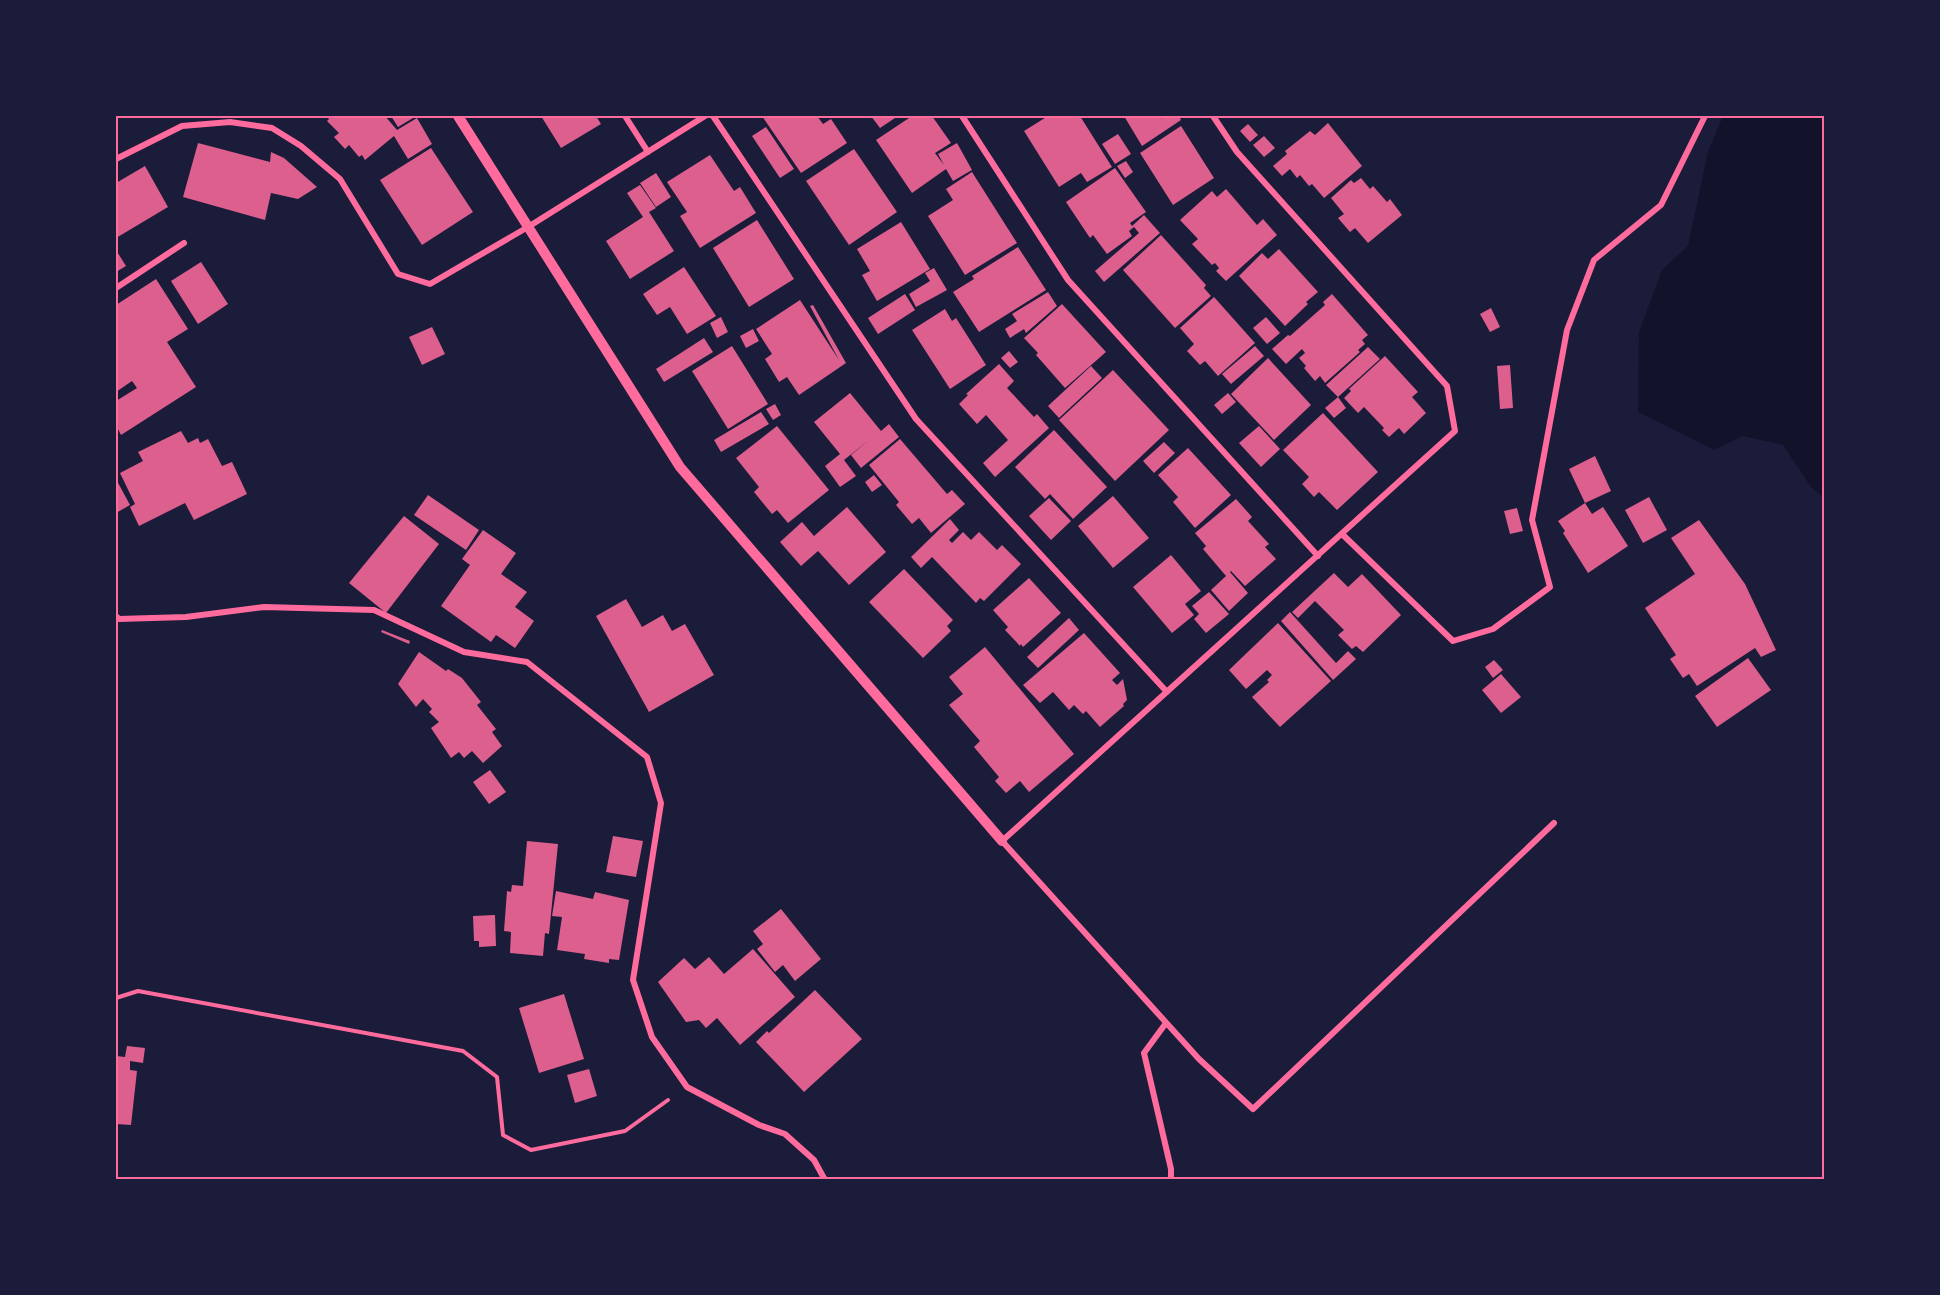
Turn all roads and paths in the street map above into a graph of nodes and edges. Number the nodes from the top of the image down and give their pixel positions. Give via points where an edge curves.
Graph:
1 (458, 116) edge
2 (625, 116) edge
3 (705, 116) edge
4 (713, 116) edge
5 (962, 116) edge
6 (1213, 116) edge
7 (1705, 116) edge
8 (648, 152) junction
9 (116, 159) edge
10 (528, 227) junction
11 (184, 243) dead end
12 (116, 288) edge
13 (1342, 534) junction
14 (1318, 556) junction
15 (116, 616) edge
16 (1167, 692) junction
17 (1554, 823) dead end
18 (1002, 841) junction
19 (116, 998) edge
20 (1166, 1023) junction
21 (687, 1087) junction
22 (825, 1179) edge
23 (1171, 1179) edge

1 - 10 street
2 - 8 street
3 - 8 street
4 - 16 street via 916,419
5 - 14 street via 1068,280
6 - 13 street via 1237,152 1447,386 1455,431
7 - 13 street via 1661,205 1594,260 1568,330 1532,520 1550,587 1493,629 1453,642
8 - 10 street
9 - 10 street via 182,126 230,122 272,128 340,179 398,274 430,284
10 - 18 street via 680,467
11 - 12 street
13 - 14 street
14 - 16 street
15 - 21 street via 186,617 264,607 374,610 464,652 527,662 647,757 661,803 633,981 652,1037
16 - 18 street
17 - 20 street via 1253,1109
18 - 20 street
19 - 21 path via 138,991 463,1051 497,1077 503,1135 531,1150 625,1131
20 - 23 street via 1144,1053 1172,1169
21 - 22 street via 784,1134 814,1160

